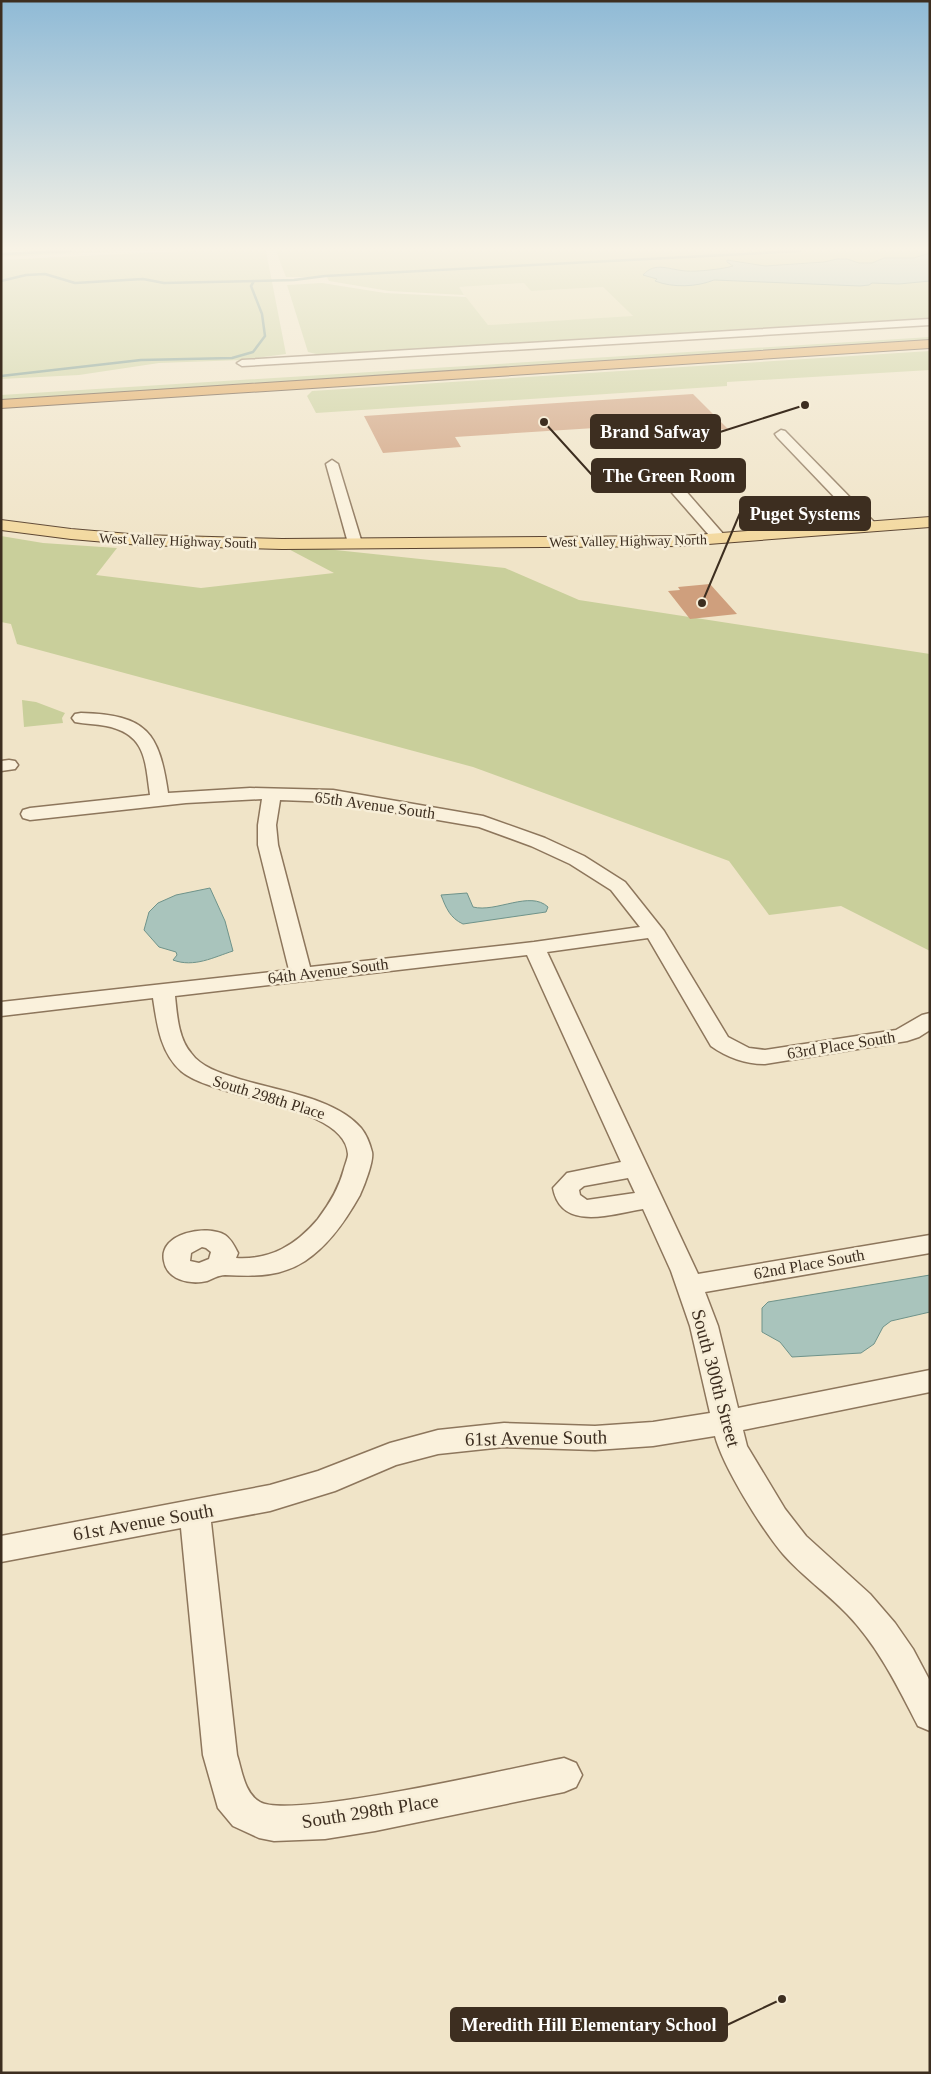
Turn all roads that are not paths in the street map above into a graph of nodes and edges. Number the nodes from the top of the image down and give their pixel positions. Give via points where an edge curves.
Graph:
1 (497, 348) edge
2 (705, 348) edge
3 (871, 348) edge
4 (242, 363) dead end
5 (1, 391) edge
6 (1, 404) edge
7 (781, 434) dead end
8 (332, 464) dead end
9 (665, 476) dead end
10 (930, 522) edge
11 (1, 525) edge
12 (871, 527) junction
13 (720, 538) junction
14 (356, 543) junction
15 (81, 718) dead end
16 (272, 794) junction
17 (160, 799) junction
18 (30, 814) dead end
19 (654, 931) junction
20 (534, 948) junction
21 (301, 974) junction
22 (163, 991) junction
23 (1, 1009) edge
24 (930, 1020) edge
25 (747, 1057) joint
26 (637, 1168) junction
27 (651, 1199) junction
28 (930, 1244) edge
29 (220, 1265) dead end
30 (689, 1285) junction
31 (930, 1381) edge
32 (727, 1422) junction
33 (195, 1512) junction
34 (1, 1549) edge
35 (930, 1715) edge
36 (564, 1775) dead end

1 - 4 street
2 - 5 highway
3 - 6 highway
7 - 12 street
8 - 14 street
9 - 13 street
10 - 12 main road, West Valley Highway North
11 - 14 main road, West Valley Highway South via 82,536 169,542
12 - 13 main road, West Valley Highway North
13 - 14 main road, West Valley Highway North via 609,543
15 - 17 street via 112,721 145,738 150,746
16 - 17 street, 65th Avenue South
16 - 19 street, 65th Avenue South via 333,796 483,822 538,842 600,874 618,886
16 - 21 street via 267,825 268,845
17 - 18 street, 65th Avenue South
19 - 20 street, 64th Avenue South
19 - 25 street, 65th Avenue South via 719,1041
20 - 21 street, 64th Avenue South
20 - 26 street, South 300th Street
21 - 22 street, 64th Avenue South
22 - 23 street, 64th Avenue South
22 - 29 street, South 298th Place via 174,1046 191,1068 224,1084 302,1104 327,1114 351,1130 361,1147 360,1167 351,1188 308,1245 271,1264 240,1268
24 - 25 street, 63rd Place South via 899,1036
26 - 27 street, South 300th Street
26 - 27 street via 576,1179 566,1188 568,1199 588,1209
27 - 30 street, South 300th Street
28 - 30 street, 62nd Place South
30 - 32 street, South 300th Street via 704,1326
31 - 32 street, 61st Avenue South
32 - 33 street, 61st Avenue South via 635,1436 504,1435 438,1442 390,1455 292,1492
32 - 35 street, South 300th Street via 734,1448 785,1533 806,1557 859,1604 883,1633
33 - 34 street, 61st Avenue South
33 - 36 street, South 298th Place via 220,1755 231,1796 246,1814 274,1823 325,1821

